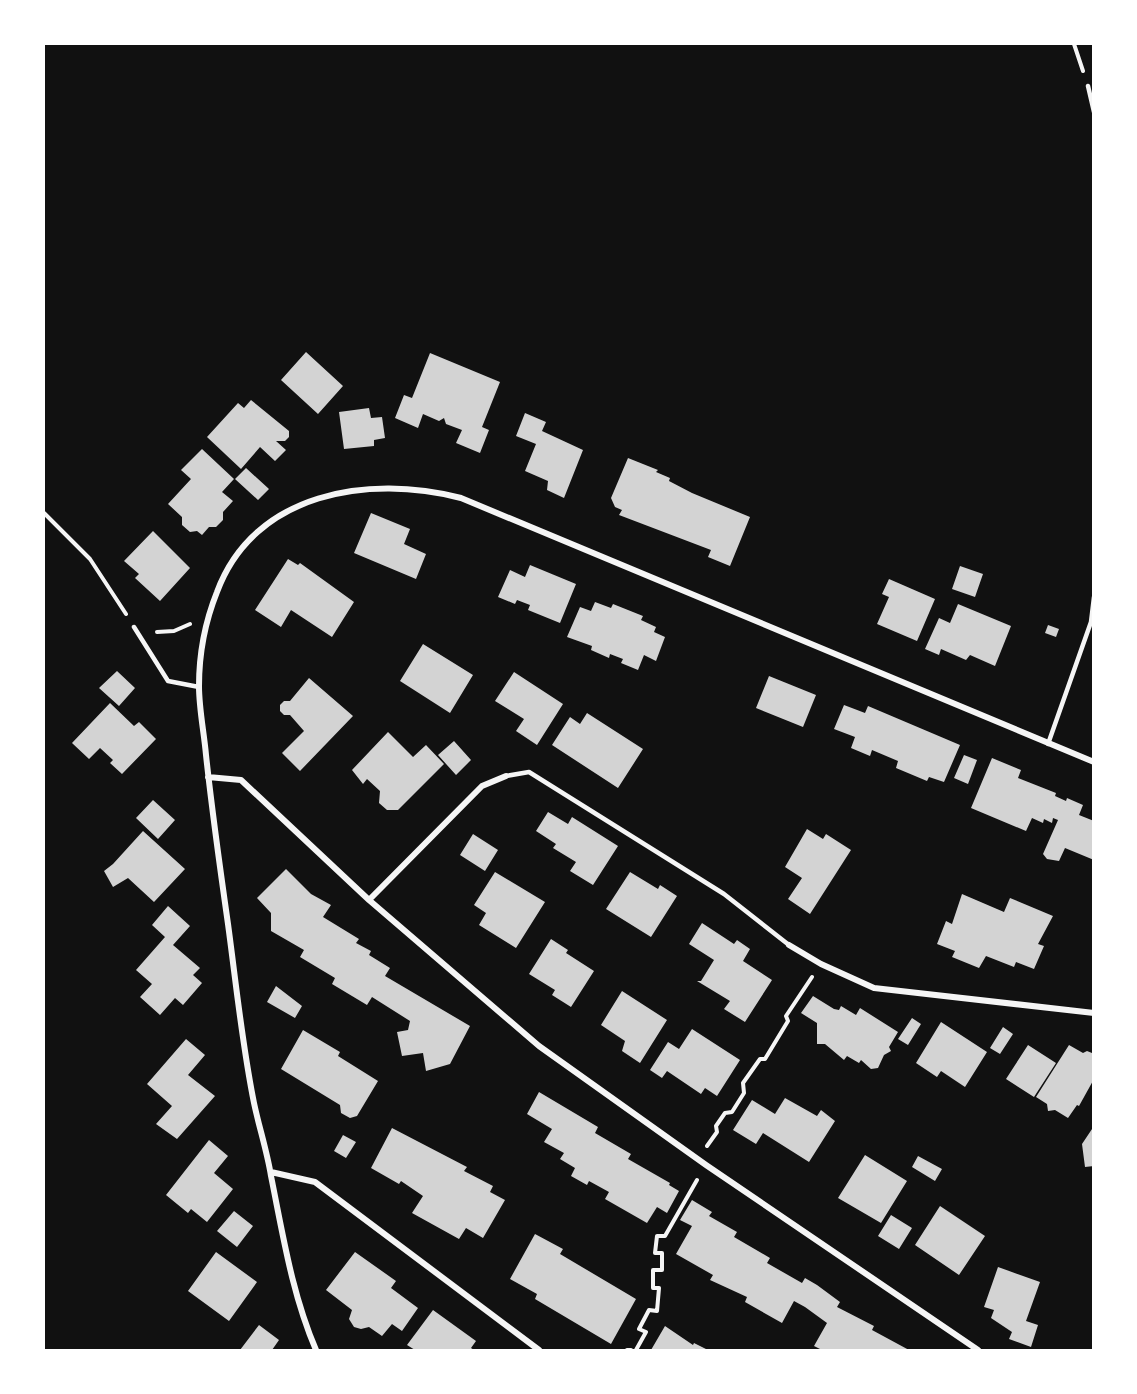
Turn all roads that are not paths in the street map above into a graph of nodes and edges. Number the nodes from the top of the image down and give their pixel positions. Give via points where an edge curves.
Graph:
1 (1088, 86) road end
2 (1094, 112) edge
3 (1094, 597) edge
4 (134, 627) road end
5 (199, 687) junction
6 (1048, 744) junction
7 (1094, 762) edge
8 (506, 776) joint
9 (208, 777) junction
10 (369, 900) junction
11 (789, 945) joint
12 (1094, 1013) edge
13 (271, 1172) junction
14 (316, 1350) edge
15 (539, 1350) edge
16 (978, 1350) edge

1 - 2 lane
3 - 6 lane via 1091,622
4 - 5 lane via 168,681
5 - 6 street via 203,640 217,590 252,537 297,507 336,492 405,488 432,491 484,507
5 - 9 street
6 - 7 street
8 - 10 street via 482,786
8 - 11 lane via 529,772 724,894
9 - 10 street via 241,780
9 - 13 street via 254,1102
10 - 16 street via 539,1046 706,1166
11 - 12 street via 874,988
13 - 14 street via 288,1269
13 - 15 street via 315,1182

